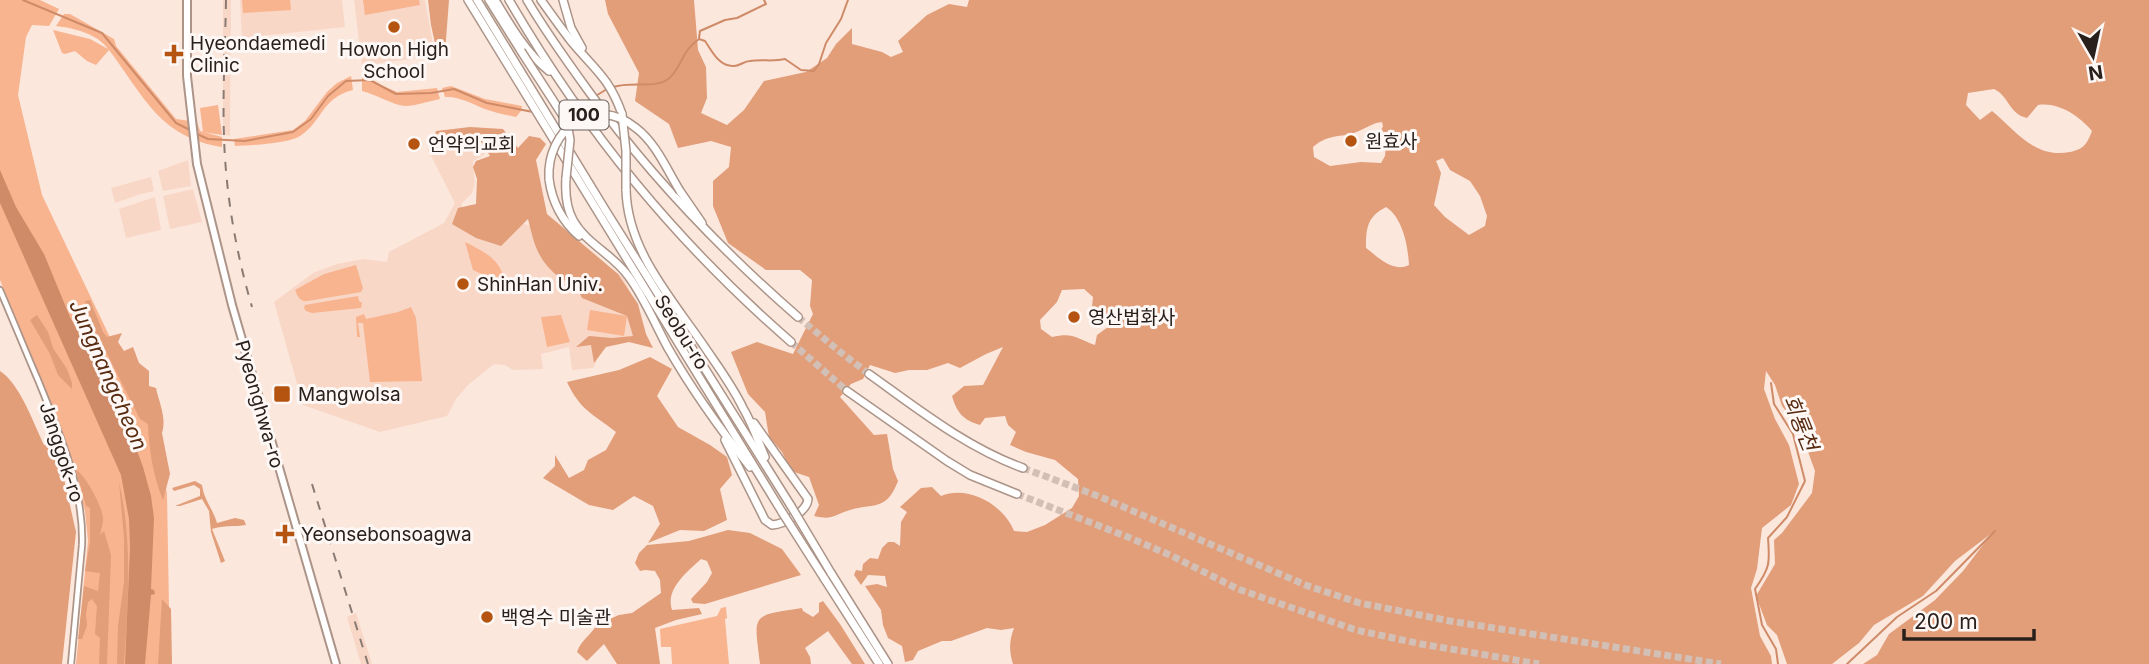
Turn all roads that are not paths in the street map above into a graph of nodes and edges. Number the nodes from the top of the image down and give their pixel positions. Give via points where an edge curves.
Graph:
1 (187, 0) edge
2 (468, 0) edge
3 (477, 0) edge
4 (489, 0) edge
5 (495, 0) edge
6 (509, 0) edge
7 (527, 0) edge
8 (541, 0) edge
9 (564, 0) edge
10 (579, 46) junction
11 (514, 67) junction
12 (558, 78) junction
13 (563, 148) junction
14 (713, 238) junction
15 (607, 255) junction
16 (0, 290) edge
17 (798, 317) tunnel mouth
18 (791, 342) tunnel mouth
19 (869, 374) tunnel mouth
20 (847, 391) tunnel mouth
21 (743, 408) junction
22 (712, 418) junction
23 (1023, 468) tunnel mouth
24 (764, 480) junction
25 (775, 480) junction
26 (1017, 494) tunnel mouth
27 (71, 664) edge
28 (336, 664) edge
29 (879, 664) edge
30 (888, 664) edge

1 - 28 main road, Pyeonghwa-ro via 193,142 232,305
2 - 11 highway, Seobu-ro
3 - 11 highway, Seobu-ro
4 - 15 highway, bridge via 567,122 567,203 574,223
5 - 12 highway via 538,62
6 - 12 highway, 100
7 - 14 highway, 100, bridge via 602,111
8 - 10 highway
9 - 10 highway
10 - 21 highway, bridge via 605,78 622,114 629,220 638,247
11 - 13 highway, Seobu-ro
12 - 18 highway, 100, bridge via 653,205 714,272
13 - 24 highway, Seobu-ro
13 - 25 highway, Seobu-ro
14 - 15 highway, bridge via 642,133 625,120 596,116 563,131 551,153 549,180 564,220
14 - 17 highway, 100
15 - 22 highway via 630,279
16 - 27 street, Janggok-ro via 62,441 80,507 82,545
19 - 23 highway via 989,453
20 - 26 highway via 970,475
21 - 22 highway via 808,499 805,508 777,525 763,517
21 - 25 highway
22 - 24 highway
24 - 29 highway, Seobu-ro, bridge
25 - 30 highway, Seobu-ro, bridge

